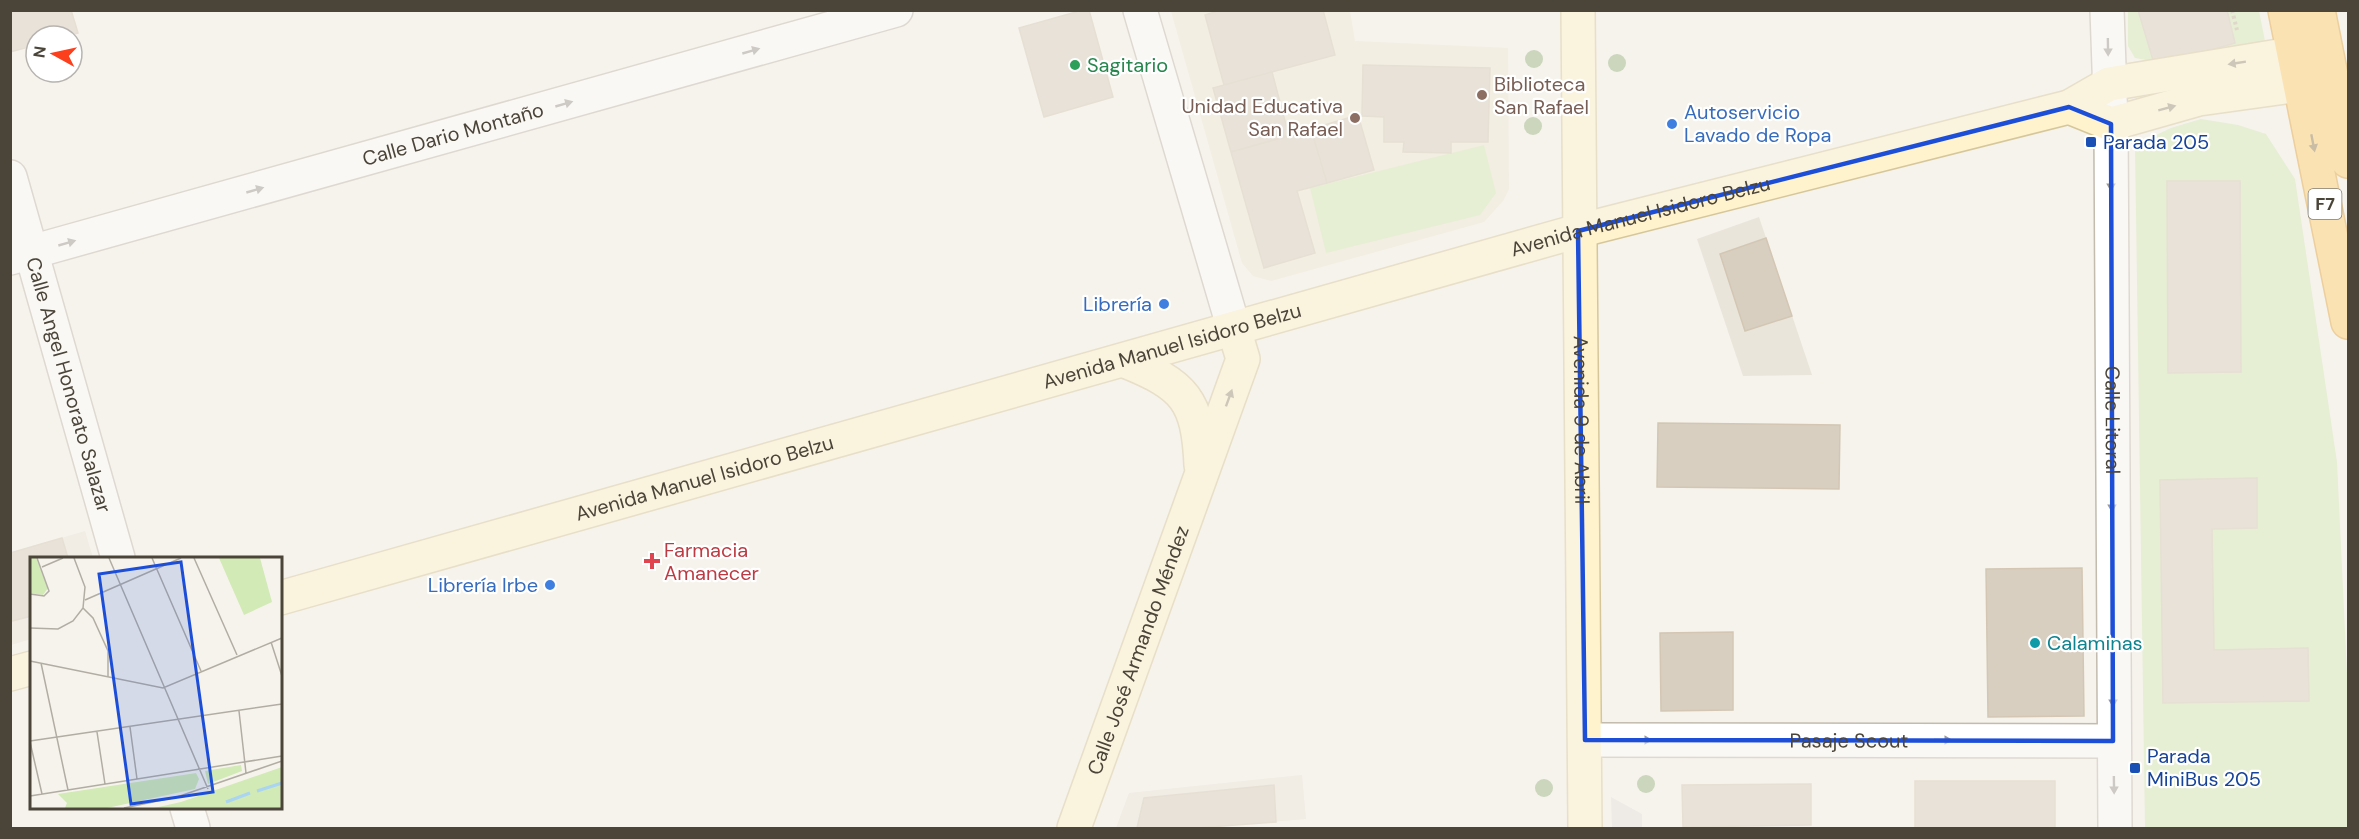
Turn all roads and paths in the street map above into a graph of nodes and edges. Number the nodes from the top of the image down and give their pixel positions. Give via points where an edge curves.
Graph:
1 (896, 10) edge
2 (1140, 10) edge
3 (1578, 10) edge
4 (2107, 10) edge
5 (2285, 10) edge
6 (2318, 10) edge
7 (2327, 48) junction
8 (2294, 53) junction
9 (2317, 83) junction
10 (2109, 84) junction
11 (2069, 107) junction
12 (2111, 124) junction
13 (2349, 161) edge
14 (10, 177) edge
15 (1578, 231) junction
16 (21, 255) edge
17 (2349, 322) edge
18 (1234, 329) junction
19 (1125, 361) junction
20 (1202, 473) junction
21 (118, 557) edge
22 (282, 597) edge
23 (30, 669) edge
24 (10, 674) edge
25 (1585, 740) junction
26 (2113, 741) junction
27 (188, 809) edge
28 (193, 828) edge
29 (1074, 828) edge
30 (1585, 828) edge
31 (2115, 828) edge

16 -> 1 street, Calle Dario Montaño
2 - 18 street
3 - 15 main road, Avenida 9 de Abril
4 -> 10 street, Calle Litoral
5 - 8 highway, F7
6 - 7 highway, F7
7 - 8 main road, Avenida Manuel Isidoro Belzu
7 - 9 highway, F7
8 - 9 highway, F7
8 -> 10 main road, Avenida Manuel Isidoro Belzu
12 -> 9 main road via 2199,99
9 - 13 highway, F7
9 -> 17 highway, F7
10 - 11 main road, Avenida Manuel Isidoro Belzu
10 - 12 street, Calle Litoral
11 - 12 main road
11 - 15 main road, Avenida Manuel Isidoro Belzu
12 -> 26 street, Calle Litoral
14 - 16 street, Calle Angel Honorato Salazar
15 - 18 main road, Avenida Manuel Isidoro Belzu
15 - 25 main road, Avenida 9 de Abril
16 - 21 street, Calle Angel Honorato Salazar
18 - 19 main road, Avenida Manuel Isidoro Belzu
20 -> 18 main road, Calle José Armando Méndez via 1243,359
19 - 20 main road, Calle José Armando Méndez via 1171,383 1192,406 1200,437
19 - 22 main road, Avenida Manuel Isidoro Belzu
20 - 29 main road, Calle José Armando Méndez
23 - 24 main road
25 -> 26 street, Pasaje Scout
25 - 30 main road, Avenida 9 de Abril
26 -> 31 street, Calle Litoral
27 - 28 street

